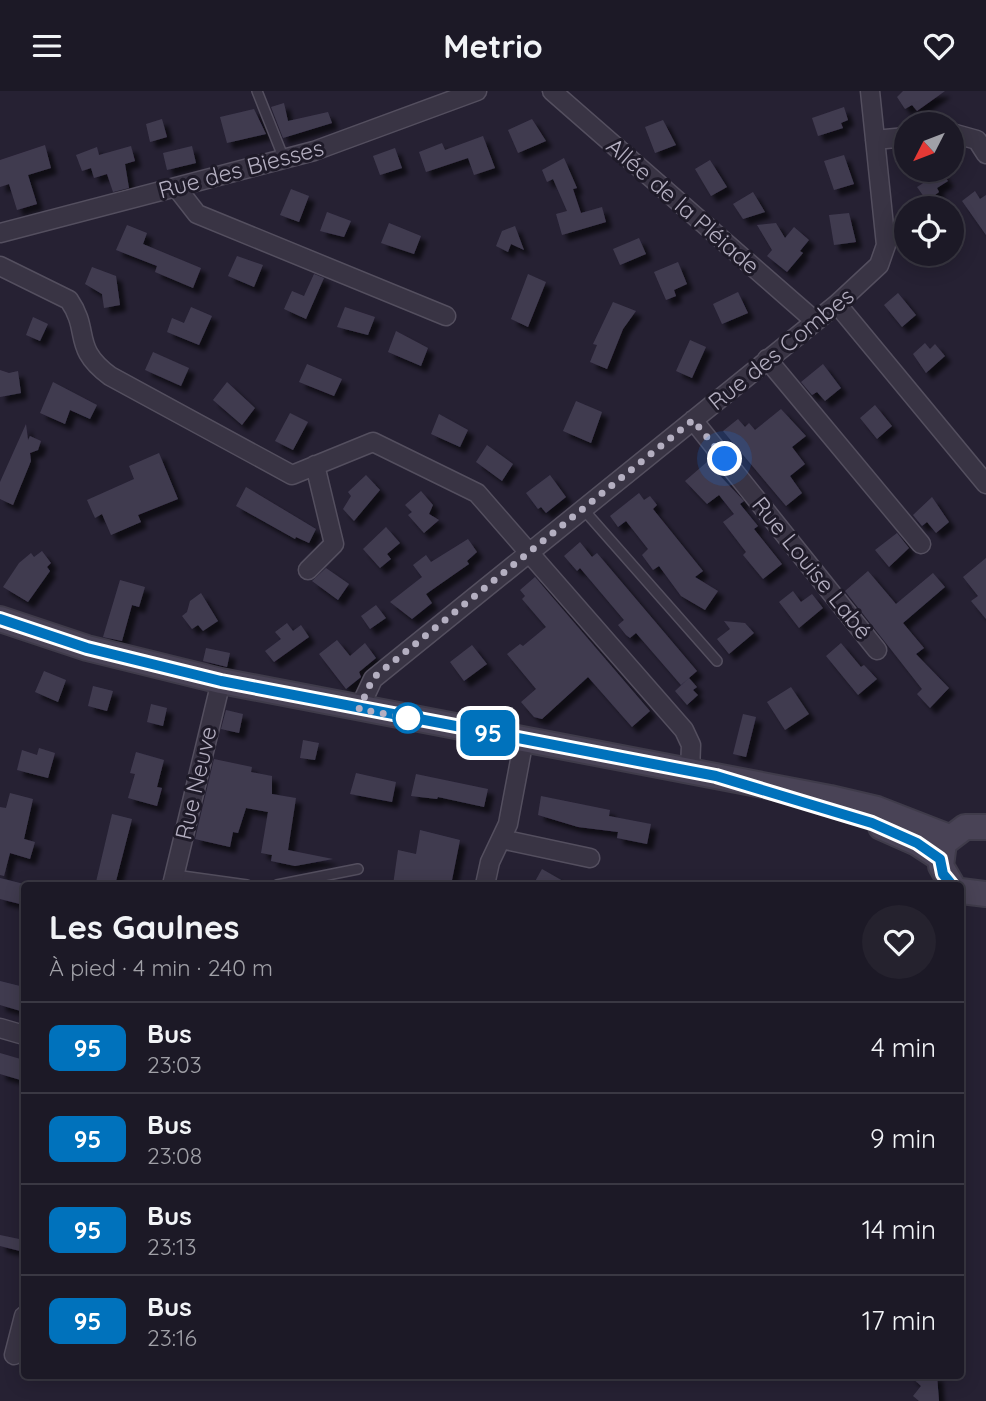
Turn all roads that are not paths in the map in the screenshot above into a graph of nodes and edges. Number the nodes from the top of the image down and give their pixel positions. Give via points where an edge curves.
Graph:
1 (257, 91) edge
2 (477, 91) edge
3 (552, 91) edge
4 (870, 91) edge
5 (964, 136) edge
6 (894, 138) edge
7 (875, 140) junction
8 (986, 154) edge
9 (285, 159) junction
10 (176, 187) junction
11 (0, 233) edge
12 (0, 266) edge
13 (837, 304) junction
14 (446, 316) dead end
15 (815, 321) junction
16 (767, 359) junction
17 (693, 420) junction
18 (315, 465) junction
19 (986, 484) edge
20 (583, 509) junction
21 (921, 544) dead end
22 (530, 551) junction
23 (308, 570) dead end
24 (0, 619) edge
25 (877, 650) dead end
26 (717, 661) dead end
27 (221, 681) junction
28 (359, 709) junction
29 (524, 739) junction
30 (690, 771) junction
31 (986, 827) edge
32 (501, 839) junction
33 (945, 848) junction
34 (590, 858) dead end
35 (358, 869) dead end
36 (173, 880) edge
37 (203, 882) edge
38 (292, 882) edge
39 (486, 882) edge
40 (950, 882) edge
41 (964, 891) edge
42 (986, 894) edge
43 (0, 1028) edge
44 (21, 1034) edge
45 (21, 1328) edge
46 (14, 1355) dead end

1 - 9 lane
2 - 9 street, Rue des Biesses
3 - 15 street, Allée de la Pléiade
4 - 7 street, Rue des Combes
5 - 8 street via 976,140
6 - 7 street
7 - 13 street, Rue des Combes via 886,245 879,265
9 - 10 street, Rue des Biesses
10 - 11 street, Rue des Biesses
10 - 14 street via 197,213
12 - 18 street via 69,300 90,361 110,376 292,475
13 - 15 street, Rue des Combes
13 - 19 street
15 - 16 street, Rue des Combes
16 - 17 street, Rue des Combes
16 - 21 street
17 - 20 street, Rue des Combes
17 - 25 street, Rue Louise Labé
18 - 22 street via 373,442 477,493
18 - 23 street via 334,544
20 - 22 street, Rue des Combes
20 - 26 lane
22 - 28 street, Rue des Combes via 373,678
22 - 30 street via 684,730 691,745
24 - 27 main road via 87,648
27 - 28 main road
27 - 36 street, Rue Neuve
28 - 29 main road
29 - 30 main road
29 - 32 street
30 - 33 main road via 877,809
31 - 33 main road via 965,827
32 - 34 street
32 - 39 street
33 - 40 main road via 943,874
35 - 38 lane
36 - 37 lane
41 - 42 main road
43 - 44 street
45 - 46 street

